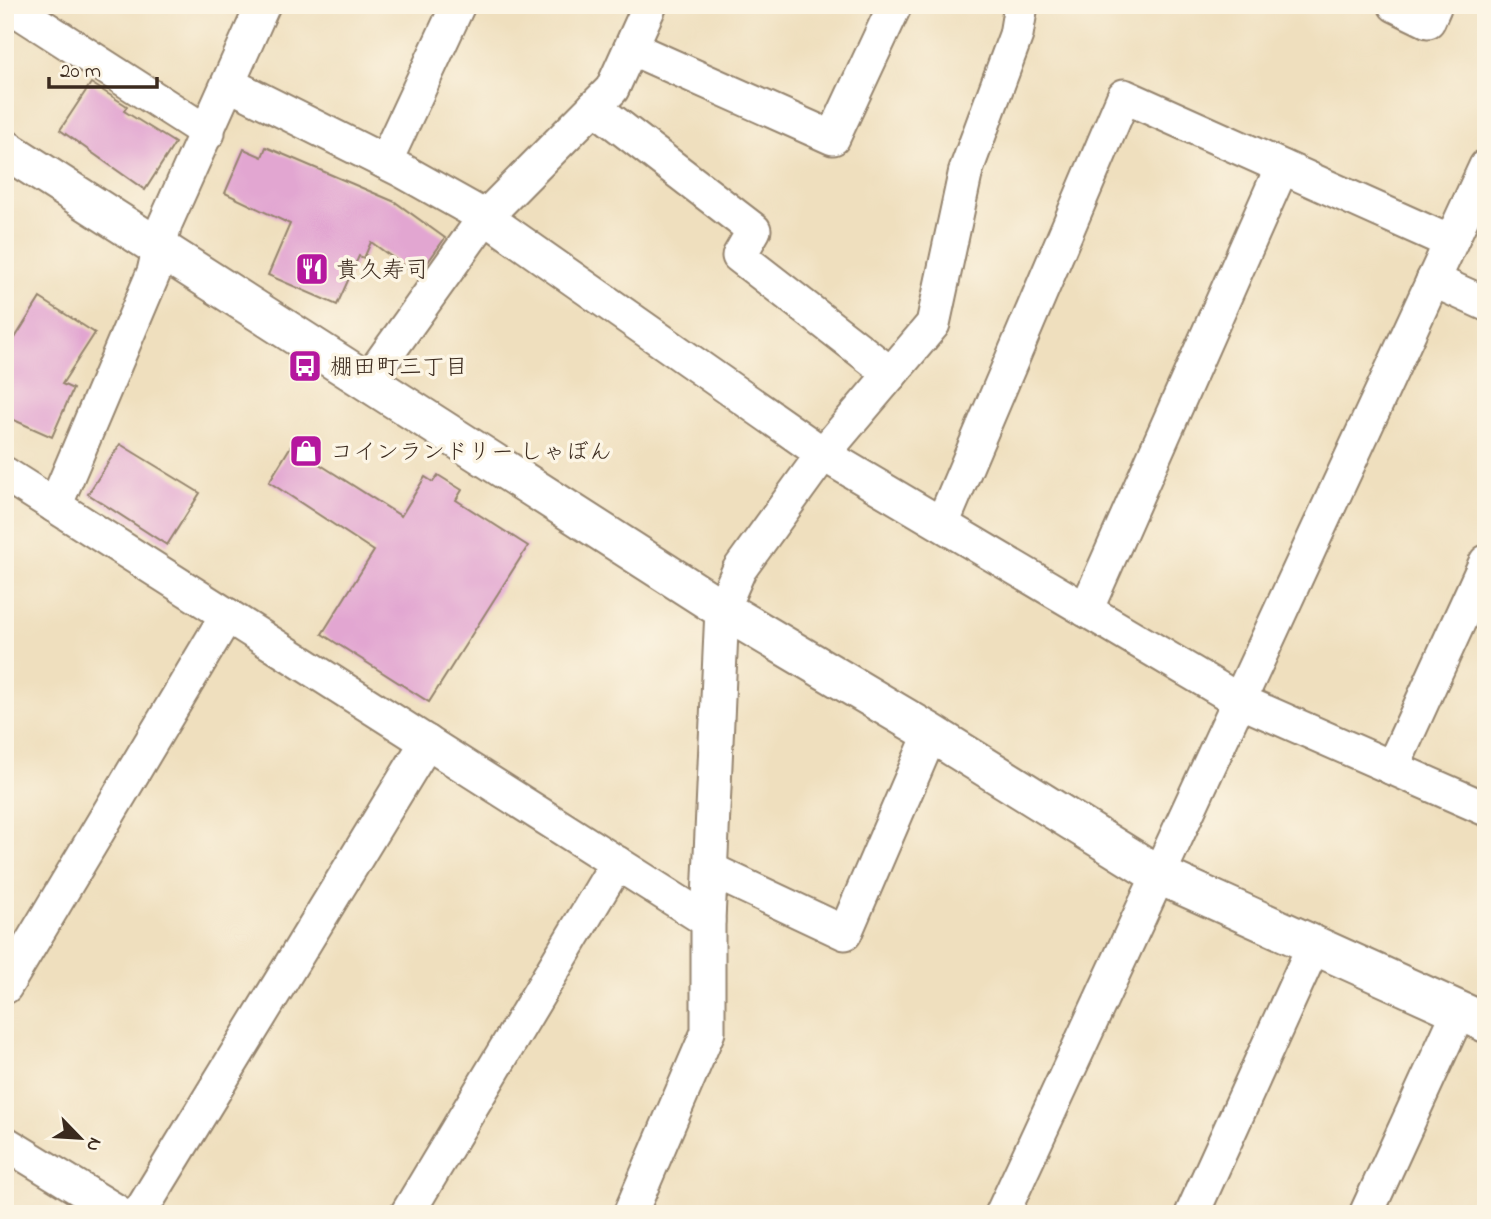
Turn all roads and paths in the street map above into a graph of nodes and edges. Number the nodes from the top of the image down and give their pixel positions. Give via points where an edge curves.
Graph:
1 (9, 5) edge
2 (263, 5) edge
3 (458, 5) edge
4 (650, 5) edge
5 (895, 5) edge
6 (1021, 5) edge
7 (1395, 5) edge
8 (1435, 5) edge
9 (631, 48) junction
10 (229, 84) junction
11 (594, 107) junction
12 (208, 133) junction
13 (5, 149) edge
14 (385, 162) junction
15 (1486, 166) edge
16 (1282, 167) junction
17 (485, 216) junction
18 (1450, 242) junction
19 (159, 248) junction
20 (1433, 280) junction
21 (1486, 304) edge
22 (891, 374) junction
23 (367, 382) junction
24 (823, 454) junction
25 (5, 474) edge
26 (55, 506) junction
27 (942, 524) junction
28 (1486, 562) edge
29 (722, 609) junction
30 (1086, 610) junction
31 (227, 615) junction
32 (1238, 700) junction
33 (931, 733) junction
34 (427, 742) junction
35 (1392, 768) junction
36 (1486, 809) edge
37 (617, 863) junction
38 (711, 870) junction
39 (1157, 874) junction
40 (708, 921) junction
41 (1314, 945) junction
42 (5, 987) edge
43 (1472, 1017) edge
44 (5, 1143) edge
45 (121, 1214) edge
46 (139, 1214) edge
47 (407, 1214) edge
48 (630, 1214) edge
49 (1002, 1214) edge
50 (1192, 1214) edge
51 (1366, 1214) edge

1 - 12 street
2 - 10 street
3 - 14 street
4 - 9 street
5 - 9 street via 833,138
6 - 22 street via 1016,35 966,170 933,324
7 - 8 street via 1428,21
9 - 11 street via 612,89
10 - 12 street
10 - 14 street
11 - 17 street
11 - 22 street via 754,230 739,256
12 - 19 street via 165,224
13 - 19 street
14 - 17 street
15 - 18 street
16 - 18 street
16 - 27 street via 1124,96
16 - 30 street
17 - 23 street
17 - 24 street
18 - 20 street
19 - 23 street
19 - 26 street via 154,272
20 - 21 street
20 - 32 street
22 - 24 street
23 - 29 street
24 - 27 street
24 - 29 street via 739,570
25 - 26 street
26 - 31 street
27 - 30 street
28 - 35 street
29 - 33 street
29 - 38 street
30 - 32 street
31 - 34 street
31 - 42 street
32 - 35 street
32 - 39 street
33 - 38 street via 845,933
33 - 39 street
34 - 37 street
34 - 46 street
35 - 36 street
37 - 40 street
37 - 47 street
38 - 40 street
39 - 41 street
39 - 49 street
40 - 48 street via 708,1032
41 - 43 street
41 - 50 street
43 - 51 street
44 - 45 street

